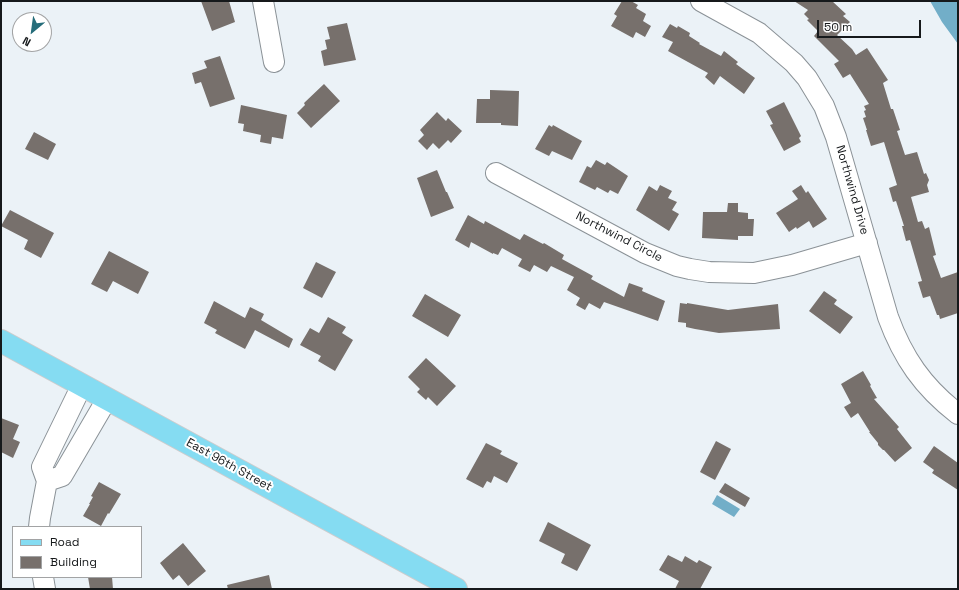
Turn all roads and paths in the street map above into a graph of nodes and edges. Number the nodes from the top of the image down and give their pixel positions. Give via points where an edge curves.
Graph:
1 (263, 1) edge
2 (701, 1) edge
3 (274, 62) dead end
4 (496, 173) dead end
5 (867, 243) junction
6 (1, 341) edge
7 (82, 385) junction
8 (107, 399) junction
9 (958, 414) edge
10 (47, 481) junction
11 (39, 526) edge
12 (43, 578) edge
13 (46, 589) edge
14 (456, 589) edge

1 - 3 street
2 - 5 street, Northwind Drive via 759,33 794,63 807,78 824,106 836,137
4 - 5 street, Northwind Circle via 645,253 690,269 754,273 792,265
5 - 9 street, Northwind Drive via 888,317 904,353 925,384
6 - 7 main road, East 96th Street
7 - 8 main road, East 96th Street
7 - 10 street via 42,467
8 - 10 street via 62,476
8 - 14 main road, East 96th Street
10 - 11 street
12 - 13 street

